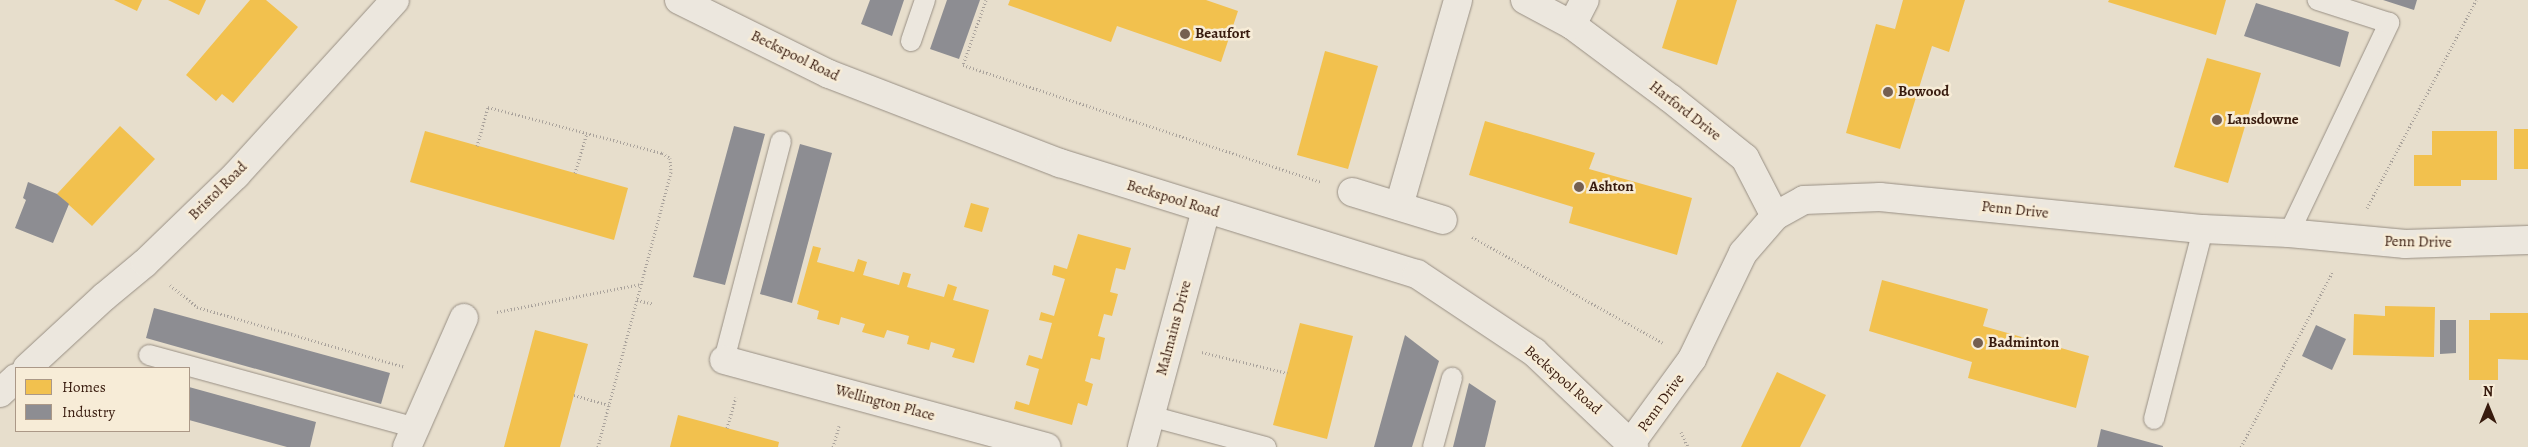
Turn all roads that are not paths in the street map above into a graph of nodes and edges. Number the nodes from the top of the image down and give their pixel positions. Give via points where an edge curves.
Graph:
1 (395, 0) edge
2 (679, 0) edge
3 (925, 0) edge
4 (1458, 0) edge
5 (1525, 0) edge
6 (1585, 0) edge
7 (2318, 0) edge
8 (1572, 26) junction
9 (911, 41) dead end
10 (780, 141) dead end
11 (1352, 192) road end
12 (1399, 206) junction
13 (1206, 209) junction
14 (1775, 216) junction
15 (1443, 220) road end
16 (2203, 229) junction
17 (2289, 233) junction
18 (2528, 240) edge
19 (464, 318) road end
20 (149, 355) dead end
21 (724, 360) joint
22 (28, 367) edge
23 (187, 367) edge
24 (190, 368) edge
25 (1452, 378) dead end
26 (15, 379) edge
27 (0, 393) edge
28 (1150, 416) junction
29 (2154, 419) dead end
30 (411, 438) edge
31 (1633, 445) edge
32 (1046, 447) edge
33 (1142, 447) edge
34 (1266, 447) edge
35 (1433, 447) edge

1 - 22 street, Bristol Road via 236,175 145,264
2 - 13 street, Beckspool Road via 829,74 1060,163
3 - 9 lane
4 - 12 street
5 - 8 street, Harford Drive
6 - 8 street
7 - 17 lane via 2389,23
8 - 14 street, Harford Drive via 1745,158
10 - 21 lane
11 - 12 street
12 - 15 street
13 - 28 street, Malmains Drive
13 - 31 street, Beckspool Road via 1417,274 1534,352
14 - 16 street, Penn Drive via 1804,200 1880,197
14 - 31 street, Penn Drive via 1743,253 1692,359
16 - 17 street, Penn Drive
16 - 29 lane
17 - 18 street, Penn Drive via 2405,244
19 - 30 street
20 - 23 lane
21 - 32 street, Wellington Place
24 - 30 lane
25 - 35 lane
26 - 27 street
28 - 33 street, Malmains Drive
28 - 34 lane

